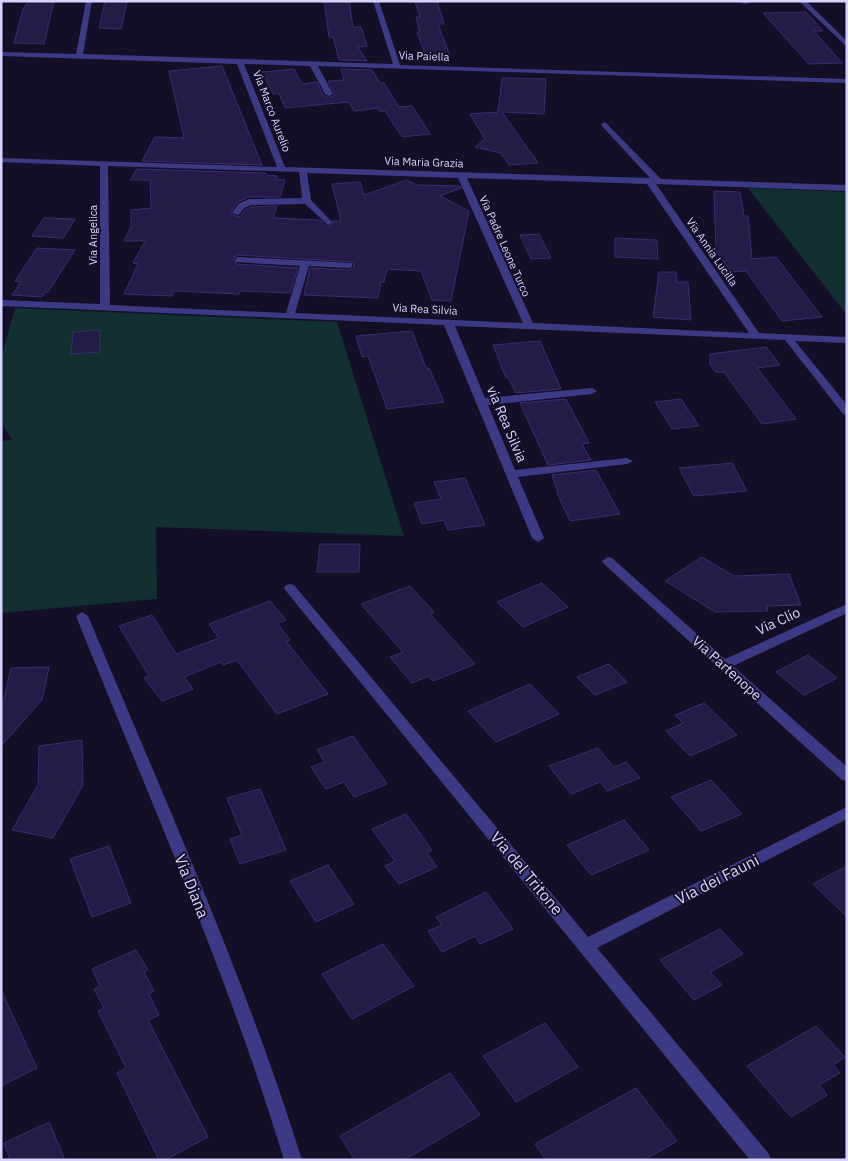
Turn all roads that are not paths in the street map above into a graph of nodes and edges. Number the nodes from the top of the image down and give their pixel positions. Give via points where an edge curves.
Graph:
1 (89, 1) edge
2 (376, 1) edge
3 (756, 1) edge
4 (802, 1) edge
5 (744, 2) edge
6 (847, 45) edge
7 (1, 54) edge
8 (79, 56) junction
9 (240, 62) junction
10 (313, 64) junction
11 (397, 67) junction
12 (847, 81) edge
13 (328, 94) dead end
14 (604, 124) dead end
15 (1, 160) edge
16 (104, 164) junction
17 (282, 169) junction
18 (303, 170) junction
19 (461, 174) junction
20 (653, 180) junction
21 (847, 188) edge
22 (307, 201) junction
23 (236, 213) dead end
24 (328, 222) dead end
25 (239, 260) dead end
26 (306, 263) junction
27 (349, 265) dead end
28 (1, 303) edge
29 (105, 306) junction
30 (290, 315) junction
31 (448, 322) junction
32 (529, 326) junction
33 (757, 337) junction
34 (788, 338) junction
35 (847, 340) edge
36 (592, 391) dead end
37 (481, 402) junction
38 (847, 412) edge
39 (627, 461) dead end
40 (512, 474) junction
41 (538, 538) dead end
42 (608, 561) dead end
43 (290, 588) dead end
44 (847, 608) edge
45 (82, 616) dead end
46 (723, 665) junction
47 (847, 776) edge
48 (847, 812) edge
49 (587, 945) junction
50 (293, 1160) edge
51 (762, 1160) edge

1 - 8 street
2 - 11 street
3 - 5 street
4 - 6 street
7 - 8 street, Via Paiella
8 - 9 street, Via Paiella
9 - 10 street, Via Paiella
9 - 17 street, Via Marco Aurelio
10 - 11 street, Via Paiella
10 - 13 street
11 - 12 street, Via Paiella
14 - 20 street, Via Annia Lucilla
15 - 16 street, Via Maria Grazia
16 - 17 street, Via Maria Grazia
16 - 29 street, Via Angelica
17 - 18 street, Via Maria Grazia
18 - 19 street, Via Maria Grazia
18 - 22 street
19 - 20 street, Via Maria Grazia
19 - 32 street, Via Padre Leone Turco
20 - 21 street, Via Maria Grazia
20 - 33 street, Via Annia Lucilla
22 - 23 street via 249,202
22 - 24 street
25 - 26 street
26 - 27 street
26 - 30 street
28 - 29 street, Via Rea Silvia
29 - 30 street, Via Rea Silvia
30 - 31 street, Via Rea Silvia
31 - 32 street, Via Rea Silvia
31 - 37 street, via Rea Silvia
32 - 33 street, Via Rea Silvia
33 - 34 street, Via Rea Silvia
34 - 35 street, Via Rea Silvia
34 - 38 street
36 - 37 street
37 - 40 street, via Rea Silvia
39 - 40 street
40 - 41 street, via Rea Silvia
42 - 46 street, Via Partenope
43 - 49 street, Via del Tritone
44 - 46 street, Via Clio
45 - 50 street, Via Diana via 238,998
46 - 47 street, Via Partenope
48 - 49 street, Via dei Fauni
49 - 51 street, Via del Tritone

